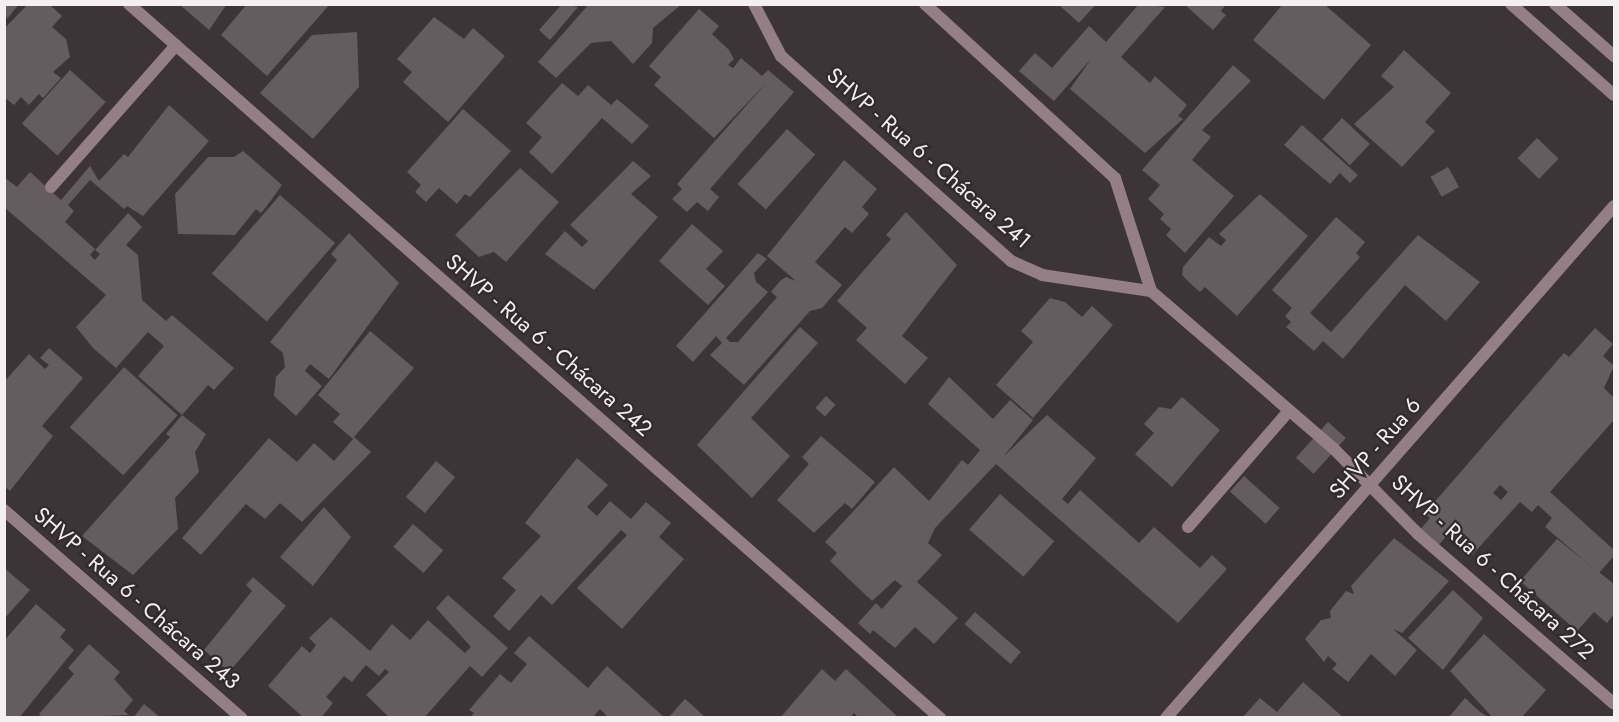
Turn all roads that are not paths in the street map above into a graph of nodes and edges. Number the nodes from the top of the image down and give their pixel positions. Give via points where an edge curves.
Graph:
1 (129, 4) edge
2 (754, 4) edge
3 (925, 4) edge
4 (1511, 4) edge
5 (1555, 4) edge
6 (176, 45) junction
7 (1614, 56) edge
8 (1614, 95) edge
9 (51, 187) dead end
10 (1614, 206) edge
11 (1150, 291) junction
12 (1288, 412) junction
13 (1370, 485) junction
14 (4, 510) edge
15 (1188, 527) dead end
16 (1614, 704) edge
17 (242, 717) edge
18 (940, 717) edge
19 (1166, 717) edge

1 - 6 street, SHVP - Rua 6 - Chácara 242
2 - 11 street, SHVP - Rua 6 - Chácara 241 via 781,56 1011,261 1042,275
3 - 11 street via 1114,178
4 - 8 street
5 - 7 street
6 - 9 street
6 - 18 street, SHVP - Rua 6 - Chácara 242
10 - 13 street, SHVP - Rua 6
11 - 12 street
12 - 13 street
12 - 15 street
13 - 16 street, SHVP - Rua 6 - Chácara 272 via 1418,534
13 - 19 street, SHVP - Rua 6
14 - 17 street, SHVP - Rua 6 - Chácara 243

